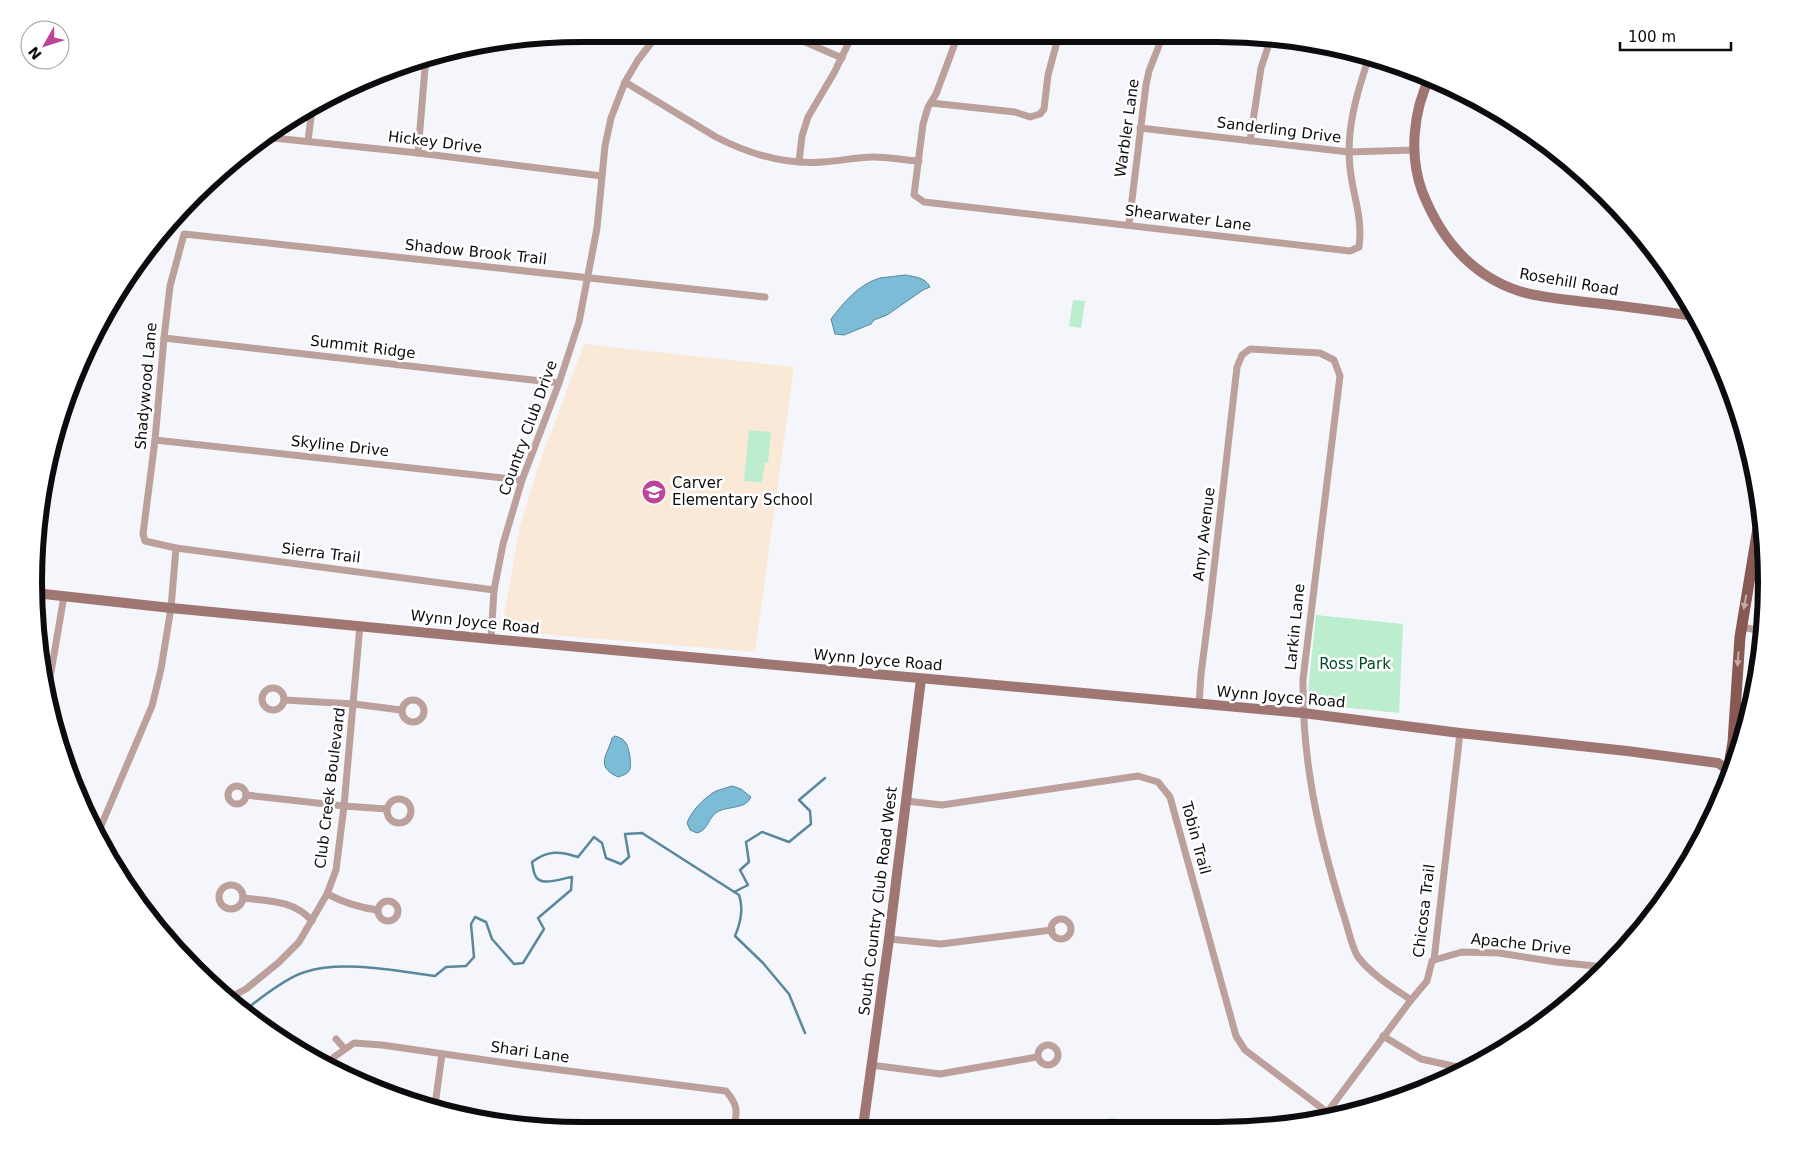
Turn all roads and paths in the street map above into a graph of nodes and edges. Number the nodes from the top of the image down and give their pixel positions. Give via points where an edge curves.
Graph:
1 (652, 42) edge
2 (805, 42) edge
3 (849, 42) edge
4 (955, 42) edge
5 (1057, 42) edge
6 (1160, 42) edge
7 (1269, 45) edge
8 (842, 58) junction
9 (1367, 64) edge
10 (426, 66) edge
11 (625, 82) junction
12 (1427, 85) edge
13 (931, 103) junction
14 (311, 115) edge
15 (1140, 128) junction
16 (275, 138) edge
17 (308, 141) junction
18 (1250, 141) junction
19 (1414, 150) junction
20 (1349, 152) junction
21 (418, 153) junction
22 (919, 161) junction
23 (799, 162) junction
24 (602, 176) junction
25 (1128, 224) junction
26 (184, 234) joint
27 (588, 278) junction
28 (765, 297) dead end
29 (1687, 315) edge
30 (164, 338) junction
31 (1237, 367) joint
32 (559, 384) junction
33 (156, 440) junction
34 (522, 480) junction
35 (145, 541) joint
36 (1756, 543) edge
37 (176, 548) junction
38 (494, 590) junction
39 (43, 594) edge
40 (64, 596) junction
41 (171, 608) junction
42 (360, 626) junction
43 (1742, 627) junction
44 (1755, 630) edge
45 (490, 639) junction
46 (51, 674) edge
47 (921, 679) junction
48 (284, 700) dead end
49 (354, 704) junction
50 (1199, 704) junction
51 (402, 710) dead end
52 (1303, 713) junction
53 (1460, 733) junction
54 (1733, 742) edge
55 (1727, 760) edge
56 (1718, 763) junction
57 (1724, 767) edge
58 (246, 796) dead end
59 (906, 801) junction
60 (344, 806) junction
61 (387, 809) dead end
62 (101, 826) edge
63 (327, 894) junction
64 (243, 898) dead end
65 (378, 910) dead end
66 (312, 921) junction
67 (1052, 930) dead end
68 (889, 939) junction
69 (1434, 960) junction
70 (1596, 966) edge
71 (235, 995) edge
72 (1411, 1000) junction
73 (1383, 1036) junction
74 (336, 1039) dead end
75 (344, 1048) junction
76 (442, 1054) junction
77 (1037, 1057) dead end
78 (333, 1060) edge
79 (871, 1065) junction
80 (1456, 1066) edge
81 (436, 1101) edge
82 (1329, 1110) edge
83 (1321, 1111) edge
84 (735, 1122) edge
85 (863, 1122) edge

1 - 11 street, Country Club Drive
2 - 8 street
3 - 8 street
4 - 13 street
5 - 13 street via 1048,75 1044,109 1040,114 1030,117 1015,112
6 - 15 street, Warbler Lane via 1149,71
7 - 18 street via 1261,68
8 - 23 street via 808,117
9 - 20 street via 1354,105
10 - 21 street
11 - 23 street via 731,145 763,156
11 - 24 street, Country Club Drive via 611,118
12 - 19 street, Rosehill Road via 1419,107
13 - 22 street via 923,124
14 - 17 street
15 - 18 street, Sanderling Drive
15 - 25 street, Warbler Lane
16 - 17 street, Hickey Drive
17 - 21 street, Hickey Drive
18 - 20 street, Sanderling Drive
19 - 20 street, Sanderling Drive
19 - 29 street, Rosehill Road via 1420,186 1435,222 1459,254 1491,278 1526,293
20 - 25 street, Shearwater Lane via 1360,224 1359,247 1350,251
21 - 24 street, Hickey Drive
22 - 23 street via 872,157
22 - 25 street, Shearwater Lane via 914,195 924,202
24 - 27 street, Country Club Drive
26 - 27 street, Shadow Brook Trail
26 - 30 street, Shadywood Lane via 170,286
27 - 28 street, Shadow Brook Trail
27 - 32 street, Country Club Drive via 579,322
30 - 32 street, Summit Ridge
30 - 33 street, Shadywood Lane
31 - 50 street, Amy Avenue
31 - 52 street, Larkin Lane via 1242,355 1250,349 1320,353 1334,360 1340,376 1310,612
32 - 34 street, Country Club Drive
33 - 34 street, Skyline Drive
33 - 35 street, Shadywood Lane via 143,534
34 - 38 street, Country Club Drive via 503,544
35 - 37 street, Sierra Trail
36 -> 43 main road
37 - 38 street, Sierra Trail
37 - 41 street
38 - 45 street, Country Club Drive
39 - 40 street, Wynn Joyce Road
40 - 41 street, Wynn Joyce Road
40 - 46 street
41 - 42 street, Wynn Joyce Road
41 - 62 street via 152,706
42 - 45 street, Wynn Joyce Road
42 - 49 street, Club Creek Boulevard
43 - 44 street
43 -> 54 main road
45 - 47 street, Wynn Joyce Road
47 - 50 street, Wynn Joyce Road
47 - 59 street, South Country Club Road West
48 - 49 street
49 - 51 street
49 - 60 street, Club Creek Boulevard
50 - 52 street, Wynn Joyce Road
52 - 53 street, Wynn Joyce Road
52 - 72 street, Larkin Lane via 1315,812 1357,955 1372,973
53 - 56 street, Wynn Joyce Road
53 - 69 street, Chicosa Trail
55 - 56 street
56 - 57 street, Wynn Joyce Road
58 - 60 street
59 - 68 street, South Country Club Road West
59 - 83 street, Tobin Trail via 942,805 1138,776 1158,782 1170,797 1236,1036 1245,1050
60 - 61 street
60 - 63 street, Club Creek Boulevard via 336,870
63 - 65 street via 364,909
63 - 66 street, Club Creek Boulevard
64 - 66 street via 295,907
66 - 71 street, Club Creek Boulevard via 299,942 278,963
67 - 68 street via 941,944
68 - 79 street, South Country Club Road West
69 - 70 street, Apache Drive via 1462,952 1499,953
69 - 72 street, Chicosa Trail via 1427,981
72 - 73 street, Chicosa Trail
73 - 80 street via 1421,1058
73 - 82 street, Chicosa Trail
74 - 75 street
75 - 76 street, Shari Lane via 354,1043
75 - 78 street
76 - 81 street
76 - 84 street, Shari Lane via 726,1092 734,1101
77 - 79 street via 940,1074
79 - 85 street, South Country Club Road West

